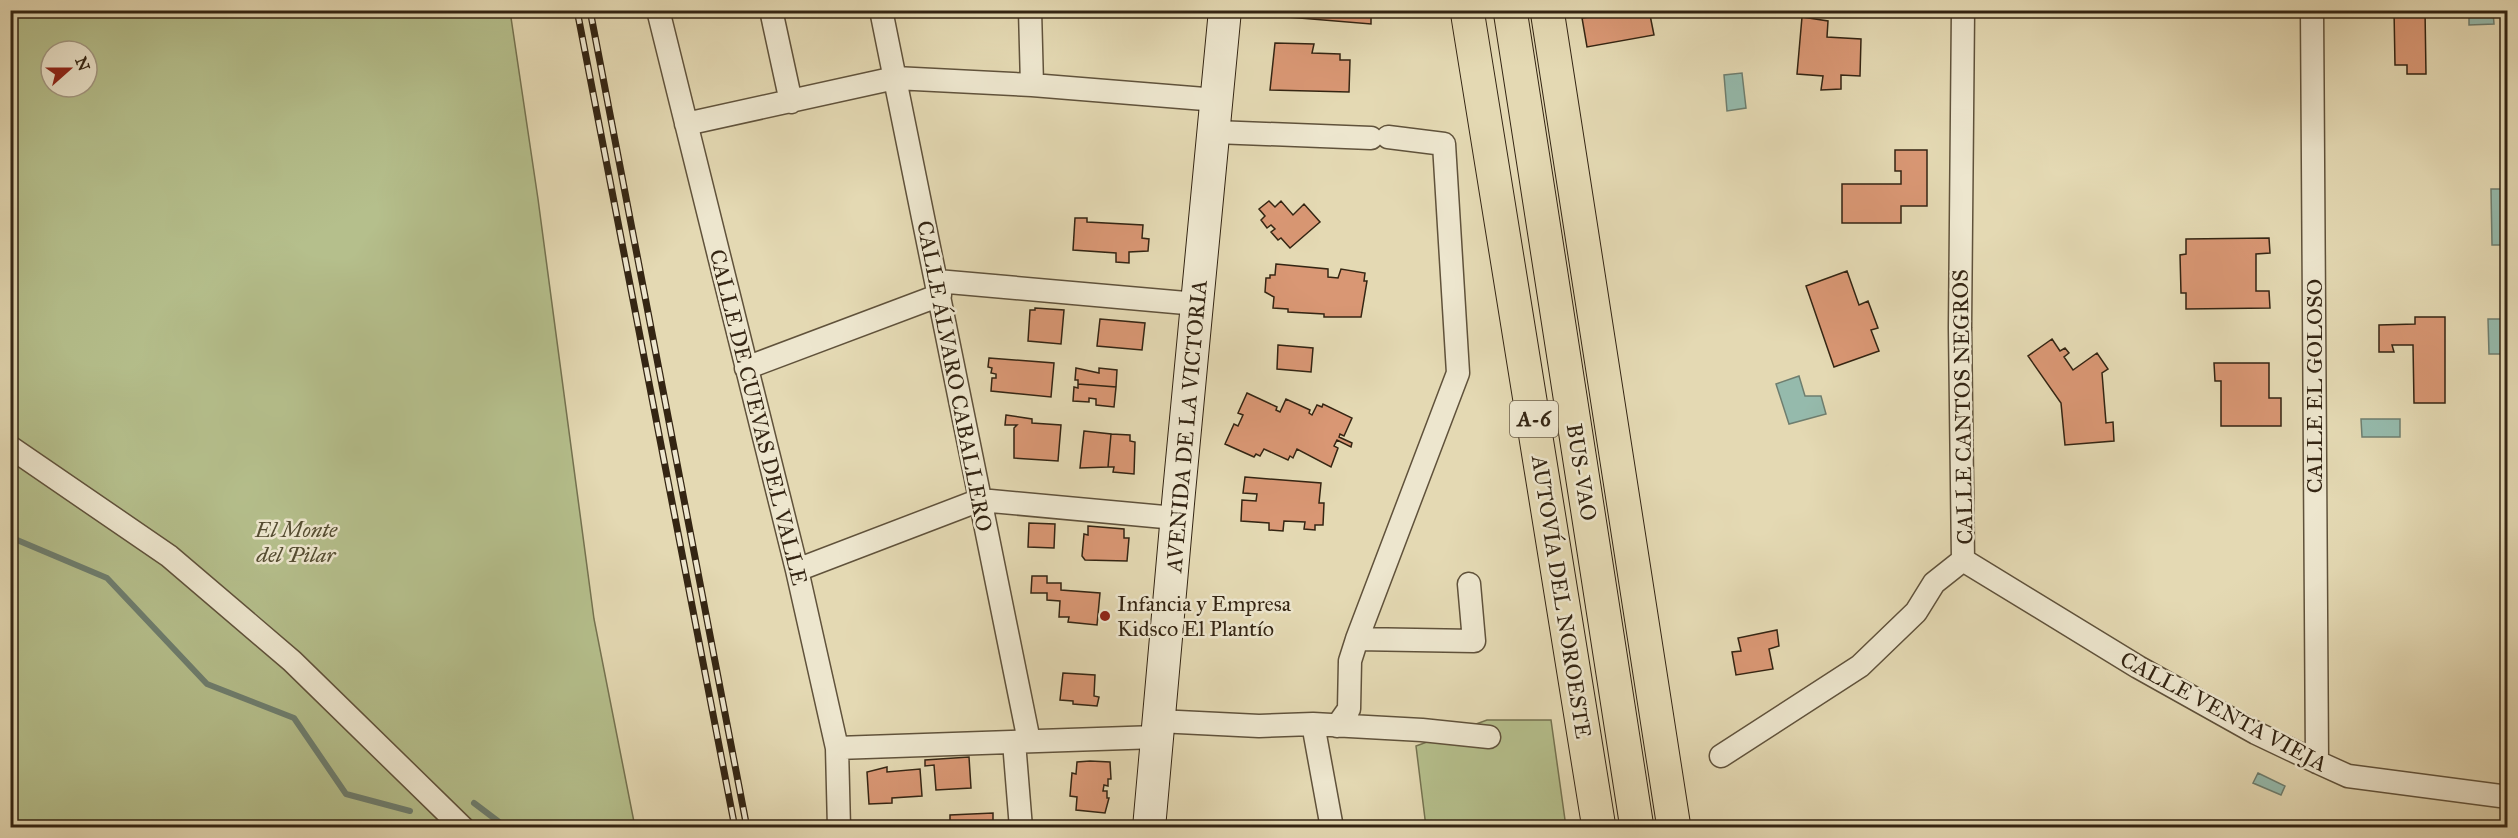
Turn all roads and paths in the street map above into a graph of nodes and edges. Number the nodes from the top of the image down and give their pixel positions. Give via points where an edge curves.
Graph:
1 (658, 10) edge
2 (771, 10) edge
3 (881, 10) edge
4 (1030, 10) edge
5 (1225, 10) edge
6 (1467, 10) edge
7 (1500, 10) edge
8 (1510, 10) edge
9 (1547, 10) edge
10 (1963, 10) edge
11 (2312, 10) edge
12 (895, 78) junction
13 (1032, 85) junction
14 (1217, 100) junction
15 (791, 102) junction
16 (686, 124) junction
17 (1215, 132) junction
18 (1529, 137) junction
19 (938, 288) junction
20 (1197, 304) junction
21 (746, 368) junction
22 (10, 447) edge
23 (980, 500) junction
24 (1174, 518) junction
25 (1963, 560) junction
26 (797, 570) junction
27 (1469, 584) dead end
28 (1357, 639) junction
29 (1313, 724) junction
30 (1337, 726) junction
31 (1157, 729) junction
32 (1489, 737) dead end
33 (1021, 742) junction
34 (837, 748) junction
35 (1721, 756) dead end
36 (2317, 762) junction
37 (2508, 797) edge
38 (463, 828) edge
39 (839, 828) edge
40 (1020, 828) edge
41 (1149, 828) edge
42 (1332, 828) edge
43 (1599, 828) edge
44 (1637, 828) edge
45 (1674, 828) edge

1 - 16 street, CALLE DE CUEVAS DEL VALLE
2 - 15 street
3 - 12 street, CALLE ÁLVARO CABALLERO
4 - 13 street
5 - 14 street, AVENIDA DE LA VICTORIA
6 - 43 highway, AUTOVÍA DEL NOROESTE / A-6
7 - 18 highway
8 - 18 highway, BUS-VAO
9 - 45 highway
10 - 25 street, CALLE CANTOS NEGROS via 1960,328
11 - 36 street, CALLE EL GOLOSO
12 - 13 street
12 - 15 street
12 - 19 street, CALLE ÁLVARO CABALLERO
13 - 14 street
14 - 17 street, AVENIDA DE LA VICTORIA
15 - 16 street
16 - 21 street, CALLE DE CUEVAS DEL VALLE
17 - 20 street, AVENIDA DE LA VICTORIA
17 - 28 street via 1444,144 1458,373
18 - 44 highway, BUS-VAO
19 - 20 street
19 - 21 street
19 - 23 street, CALLE ÁLVARO CABALLERO
20 - 24 street, AVENIDA DE LA VICTORIA
21 - 26 street, CALLE DE CUEVAS DEL VALLE
22 - 38 street via 169,556 292,661
23 - 24 street
23 - 26 street
23 - 33 street, CALLE ÁLVARO CABALLERO
24 - 31 street, AVENIDA DE LA VICTORIA via 1169,624
25 - 35 street, CALLE CANTOS NEGROS via 1934,583 1916,612 1860,666
25 - 36 street, CALLE VENTA VIEJA via 2138,667
26 - 34 street, CALLE DE CUEVAS DEL VALLE
27 - 28 street via 1474,641
28 - 30 street via 1350,661 1349,709
29 - 30 street
29 - 31 street
29 - 42 street
30 - 32 street
31 - 33 street
31 - 41 street, AVENIDA DE LA VICTORIA
33 - 34 street
33 - 40 street, CALLE ÁLVARO CABALLERO
34 - 39 street, CALLE DE CUEVAS DEL VALLE
36 - 37 street, CALLE VENTA VIEJA via 2348,776

